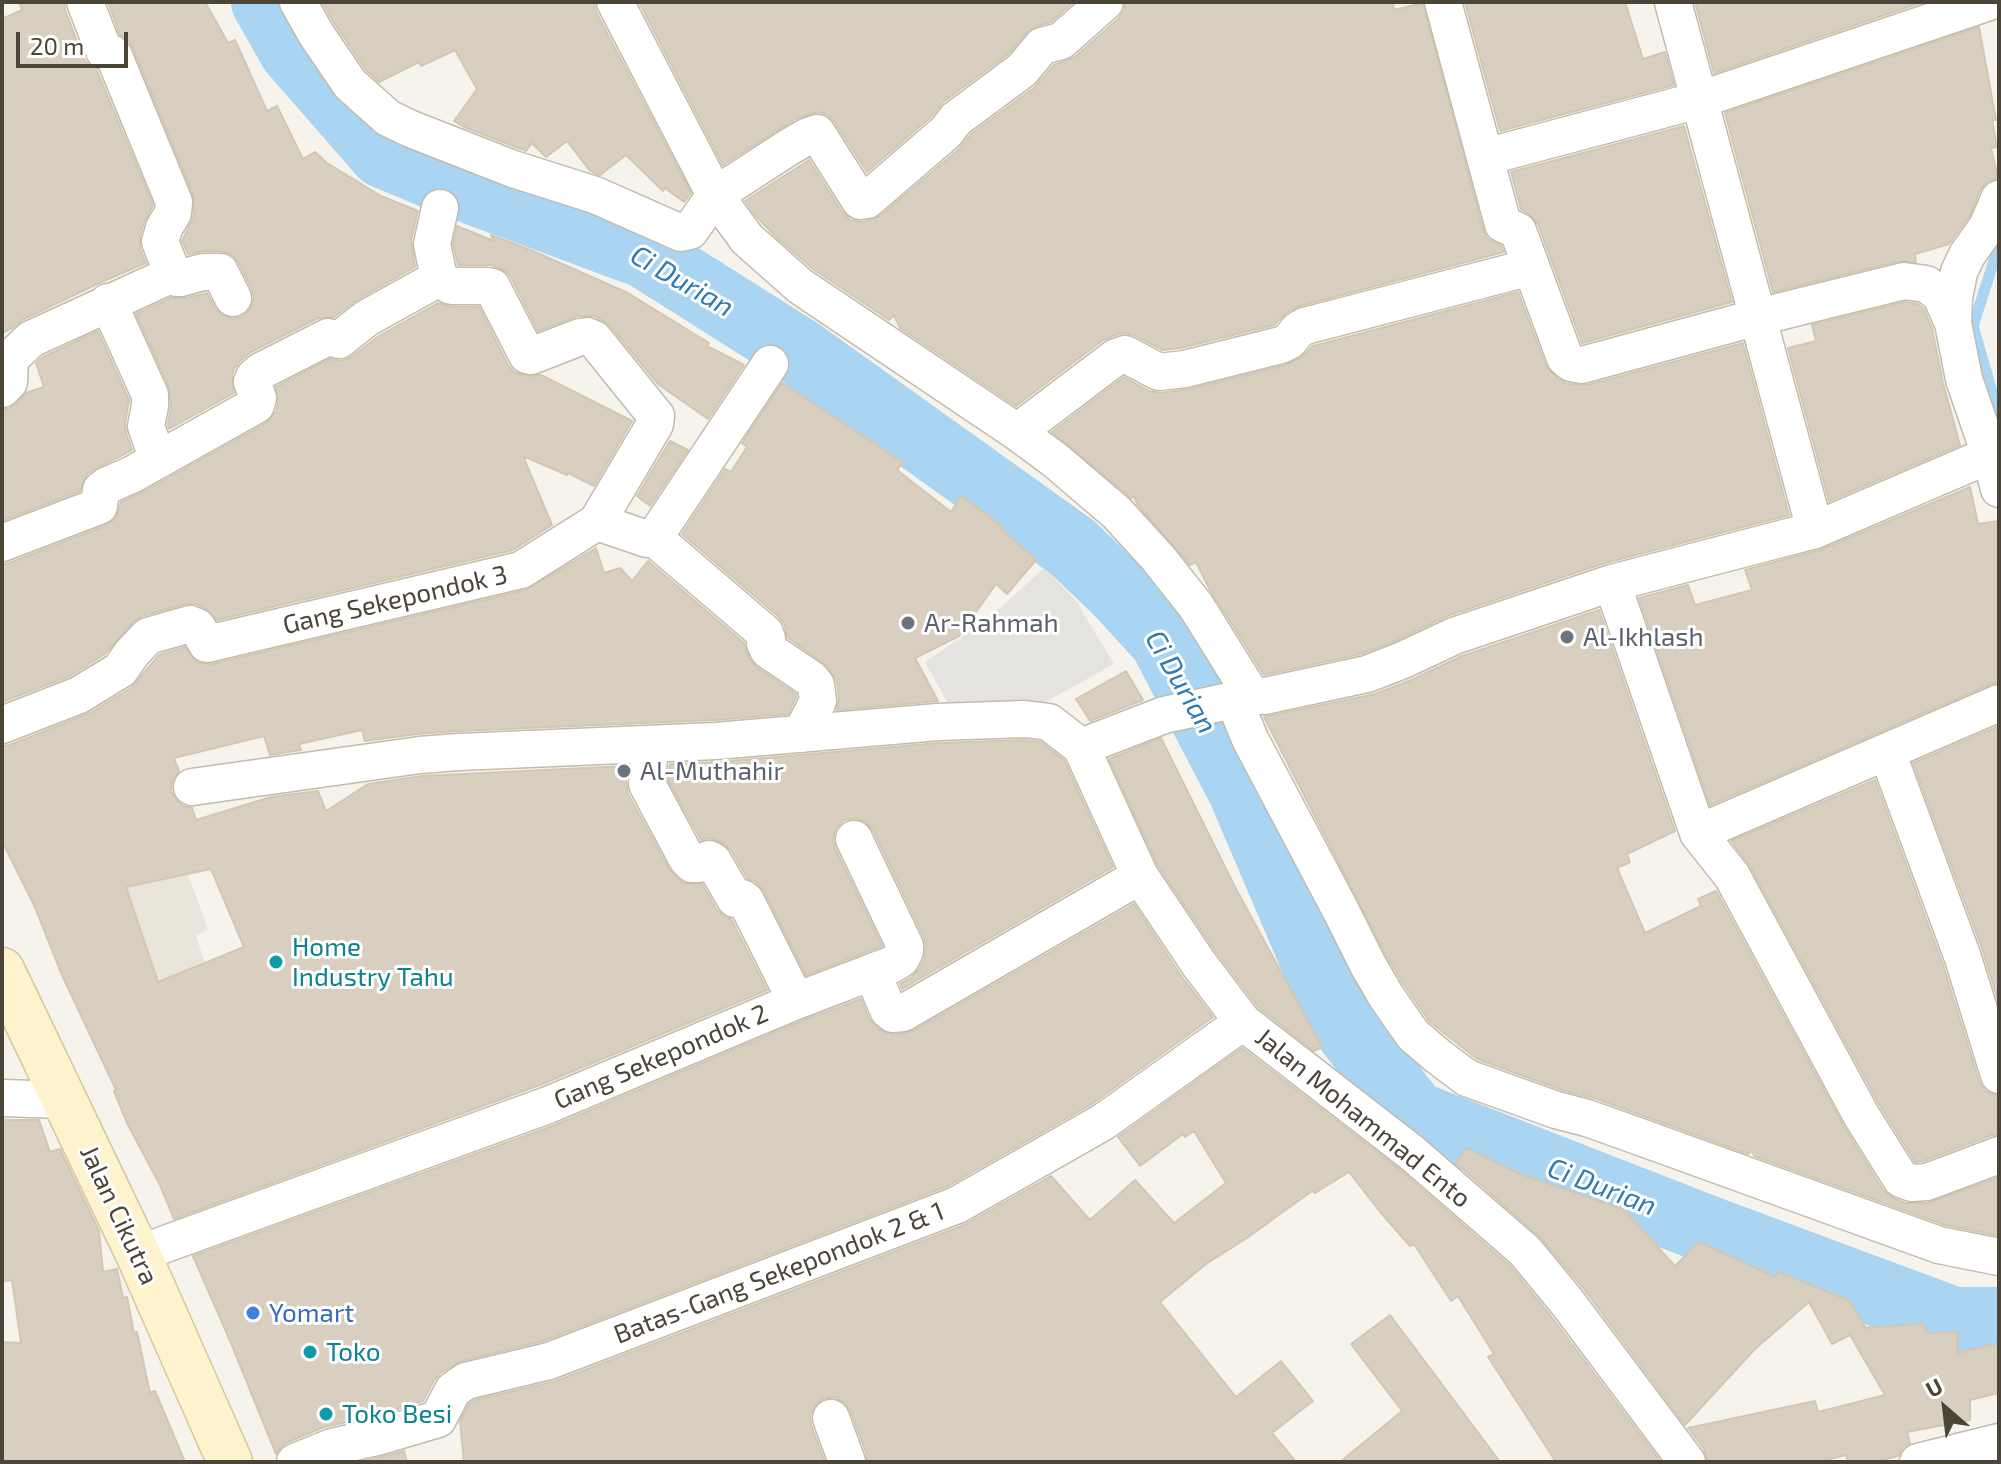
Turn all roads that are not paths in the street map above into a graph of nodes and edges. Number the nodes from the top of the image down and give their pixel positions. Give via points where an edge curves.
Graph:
1 (85, 2) edge
2 (298, 2) edge
3 (615, 2) edge
4 (1105, 2) edge
5 (1443, 2) edge
6 (1673, 2) edge
7 (1989, 2) edge
8 (1699, 100) junction
9 (1485, 157) junction
10 (715, 195) junction
11 (1999, 199) edge
12 (440, 208) dead end
13 (1531, 267) junction
14 (173, 274) junction
15 (439, 278) junction
16 (233, 298) dead end
17 (108, 302) junction
18 (1758, 317) junction
19 (1953, 323) junction
20 (770, 364) dead end
21 (2, 389) edge
22 (1017, 432) junction
23 (158, 460) junction
24 (1996, 465) edge
25 (597, 522) junction
26 (1815, 530) junction
27 (654, 538) junction
28 (2, 543) edge
29 (1612, 583) junction
30 (1238, 699) junction
31 (1999, 703) edge
32 (2, 725) edge
33 (801, 734) junction
34 (650, 744) junction
35 (1081, 747) junction
36 (1887, 752) junction
37 (192, 787) dead end
38 (1698, 833) junction
39 (854, 839) dead end
40 (1140, 876) junction
41 (2, 970) edge
42 (872, 972) junction
43 (796, 1001) junction
44 (1243, 1022) junction
45 (1999, 1075) edge
46 (2, 1098) edge
47 (65, 1100) junction
48 (1999, 1155) edge
49 (138, 1254) junction
50 (1999, 1257) edge
51 (831, 1418) dead end
52 (1999, 1442) edge
53 (230, 1462) edge
54 (295, 1462) edge
55 (847, 1462) edge
56 (1687, 1462) edge
57 (1918, 1462) edge

1 - 14 street via 104,51 114,56 174,202 160,242
2 - 10 street via 350,84 388,118 411,129 595,195 681,233 690,231
3 - 10 street
4 - 10 street via 1061,41 1042,46 1022,70 956,119 867,200 860,201 817,133
5 - 9 street
6 - 8 street
7 - 8 street
8 - 9 street
8 - 18 street
9 - 13 street via 1503,224 1518,231
10 - 22 street via 747,239 800,286
11 - 19 street via 1959,272
12 - 15 street via 432,244
13 - 18 street via 1571,363 1582,365
13 - 22 street via 1305,326 1281,345 1185,369 1159,372 1125,354
14 - 16 street via 181,278 220,272
14 - 17 street
15 - 23 street via 367,318 341,339 328,337 261,371 252,382 256,405
15 - 25 street via 451,286 492,287 527,355 580,337 594,339 656,416
17 - 21 street via 20,347 10,359 9,382
17 - 23 street via 150,395 146,426
18 - 19 street via 1904,281 1926,284 1940,294
18 - 26 street
19 - 24 street via 1964,379
20 - 27 street
22 - 30 street via 1117,513 1158,558 1196,606
23 - 28 street via 103,488 99,506 91,511
24 - 26 street
25 - 27 street
25 - 32 street, Gang Sekepondok 3 via 521,570 207,644 190,624 148,636 120,670 79,695
26 - 29 street
27 - 33 street via 765,633 768,650 816,685 818,701
29 - 30 street via 1454,636 1367,674
29 - 38 street
30 - 35 street via 1164,715
30 - 50 street via 1250,739 1386,996 1413,1035 1467,1078 1939,1245
31 - 36 street
33 - 34 street
33 - 35 street via 1025,719 1049,722
34 - 37 street via 420,755
34 - 43 street via 647,784 687,859 692,864 713,861 735,899 746,901
35 - 40 street, Jalan Mohammad Ento
36 - 38 street
36 - 45 street via 1963,958
38 - 48 street via 1732,876 1901,1179 1927,1182
39 - 42 street, Gang Sekepondok 2 via 905,946 901,959
40 - 42 street via 903,1013 888,1010
40 - 44 street, Jalan Mohammad Ento
41 - 47 main road, Jalan Cikutra
42 - 43 street, Gang Sekepondok 2
43 - 49 street, Gang Sekepondok 2 via 548,1105
44 - 54 street, Batas-Gang Sekepondok 2 & 1 via 1103,1122 957,1205 549,1361 466,1381 453,1390 438,1419
44 - 56 street, Jalan Mohammad Ento via 1412,1153 1525,1251
46 - 47 street
47 - 49 main road, Jalan Cikutra
49 - 53 main road, Jalan Cikutra
51 - 55 street
52 - 57 street

